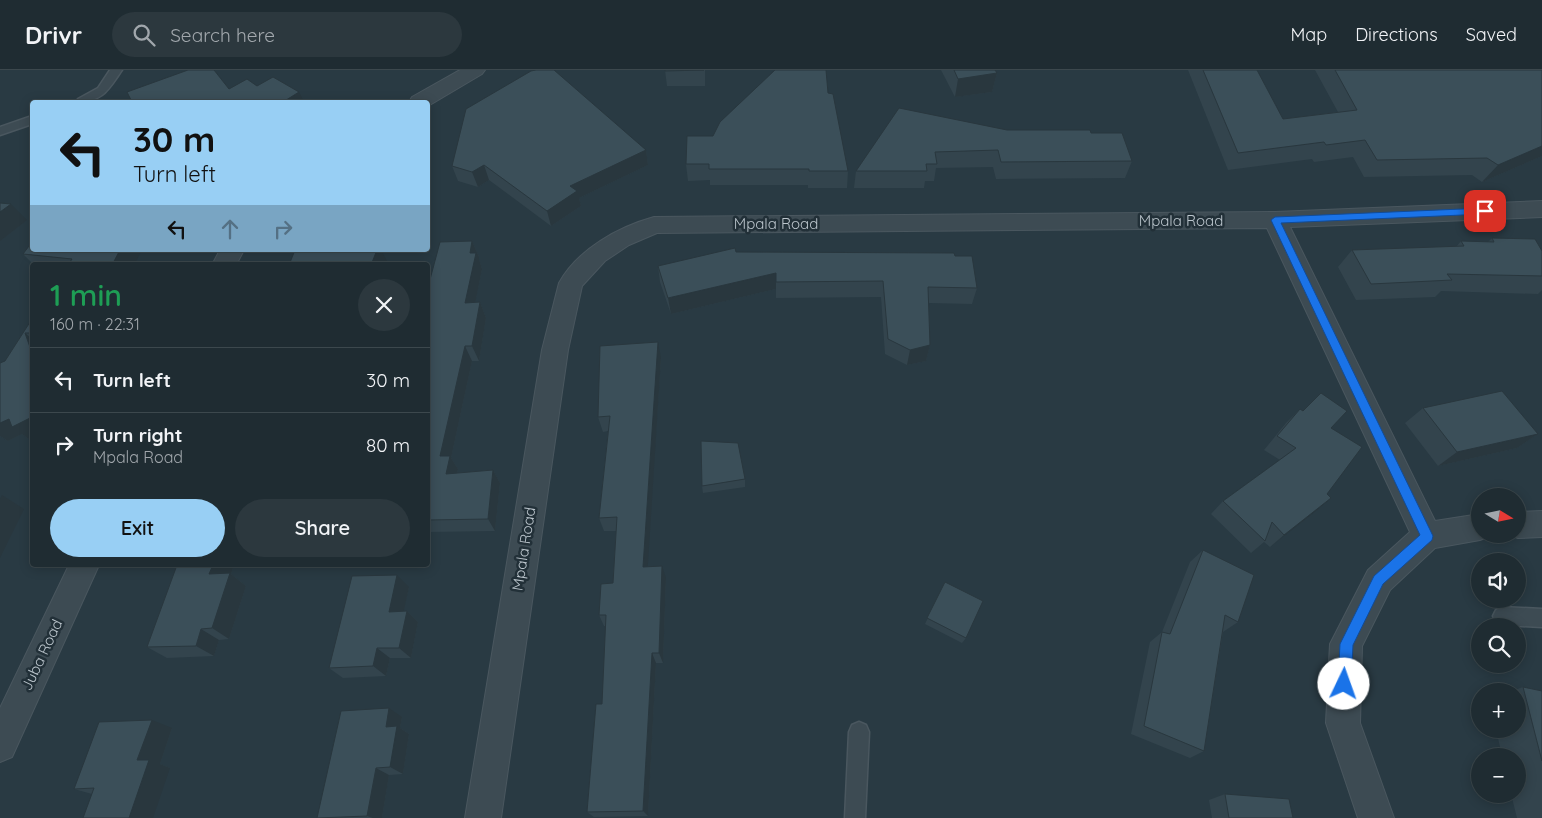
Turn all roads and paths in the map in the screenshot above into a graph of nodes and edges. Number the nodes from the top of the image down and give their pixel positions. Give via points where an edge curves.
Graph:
1 (116, 70) edge
2 (475, 70) edge
3 (86, 100) edge
4 (422, 100) edge
5 (30, 121) edge
6 (0, 131) edge
7 (1542, 209) edge
8 (1275, 220) junction
9 (1542, 524) edge
10 (1526, 525) edge
11 (1471, 529) edge
12 (1427, 536) junction
13 (83, 567) edge
14 (1502, 616) dead end
15 (1542, 618) edge
16 (859, 732) dead end
17 (0, 745) edge
18 (483, 818) edge
19 (855, 818) edge
20 (1376, 818) edge

1 - 3 lane via 102,91
2 - 4 street
5 - 6 lane
7 - 8 street, Mpala Road
8 - 12 street
8 - 18 street, Mpala Road via 654,225 621,239 597,255 571,283 555,350
9 - 10 street
11 - 12 street
12 - 20 street via 1378,580 1346,644 1343,723
13 - 17 street, Juba Road
14 - 15 lane
16 - 19 lane

